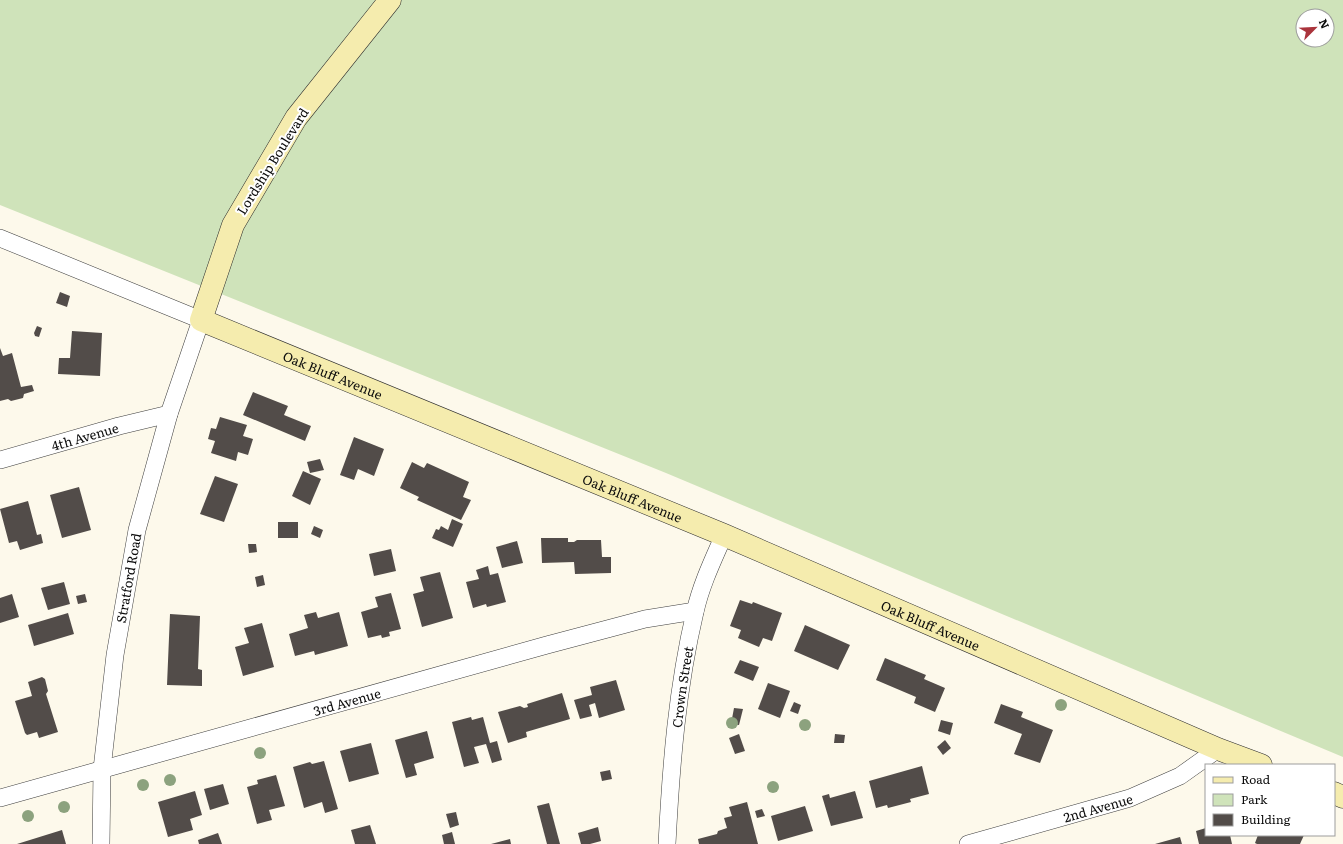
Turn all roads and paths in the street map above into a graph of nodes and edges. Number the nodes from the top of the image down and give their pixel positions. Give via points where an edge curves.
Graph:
1 (390, 0) edge
2 (0, 238) edge
3 (201, 320) junction
4 (169, 414) junction
5 (0, 460) edge
6 (724, 535) junction
7 (695, 611) junction
8 (1218, 748) junction
9 (1258, 764) edge
10 (102, 769) junction
11 (0, 798) edge
12 (101, 844) edge
13 (667, 844) edge
14 (968, 844) edge

1 - 3 main road, Lordship Boulevard via 292,125 233,225
2 - 3 street, Oak Bluff Avenue
3 - 4 street, Stratford Road
3 - 6 main road, Oak Bluff Avenue
4 - 5 street, 4th Avenue
4 - 10 street, Stratford Road via 137,530 115,654
6 - 7 street, Crown Street
6 - 8 main road, Oak Bluff Avenue
7 - 10 street, 3rd Avenue via 645,619
7 - 13 street, Crown Street via 681,685 671,765
8 - 9 main road, Oak Bluff Avenue
8 - 14 street, 2nd Avenue via 1180,776 1130,798
10 - 11 street, 3rd Avenue
10 - 12 street, Stratford Road

